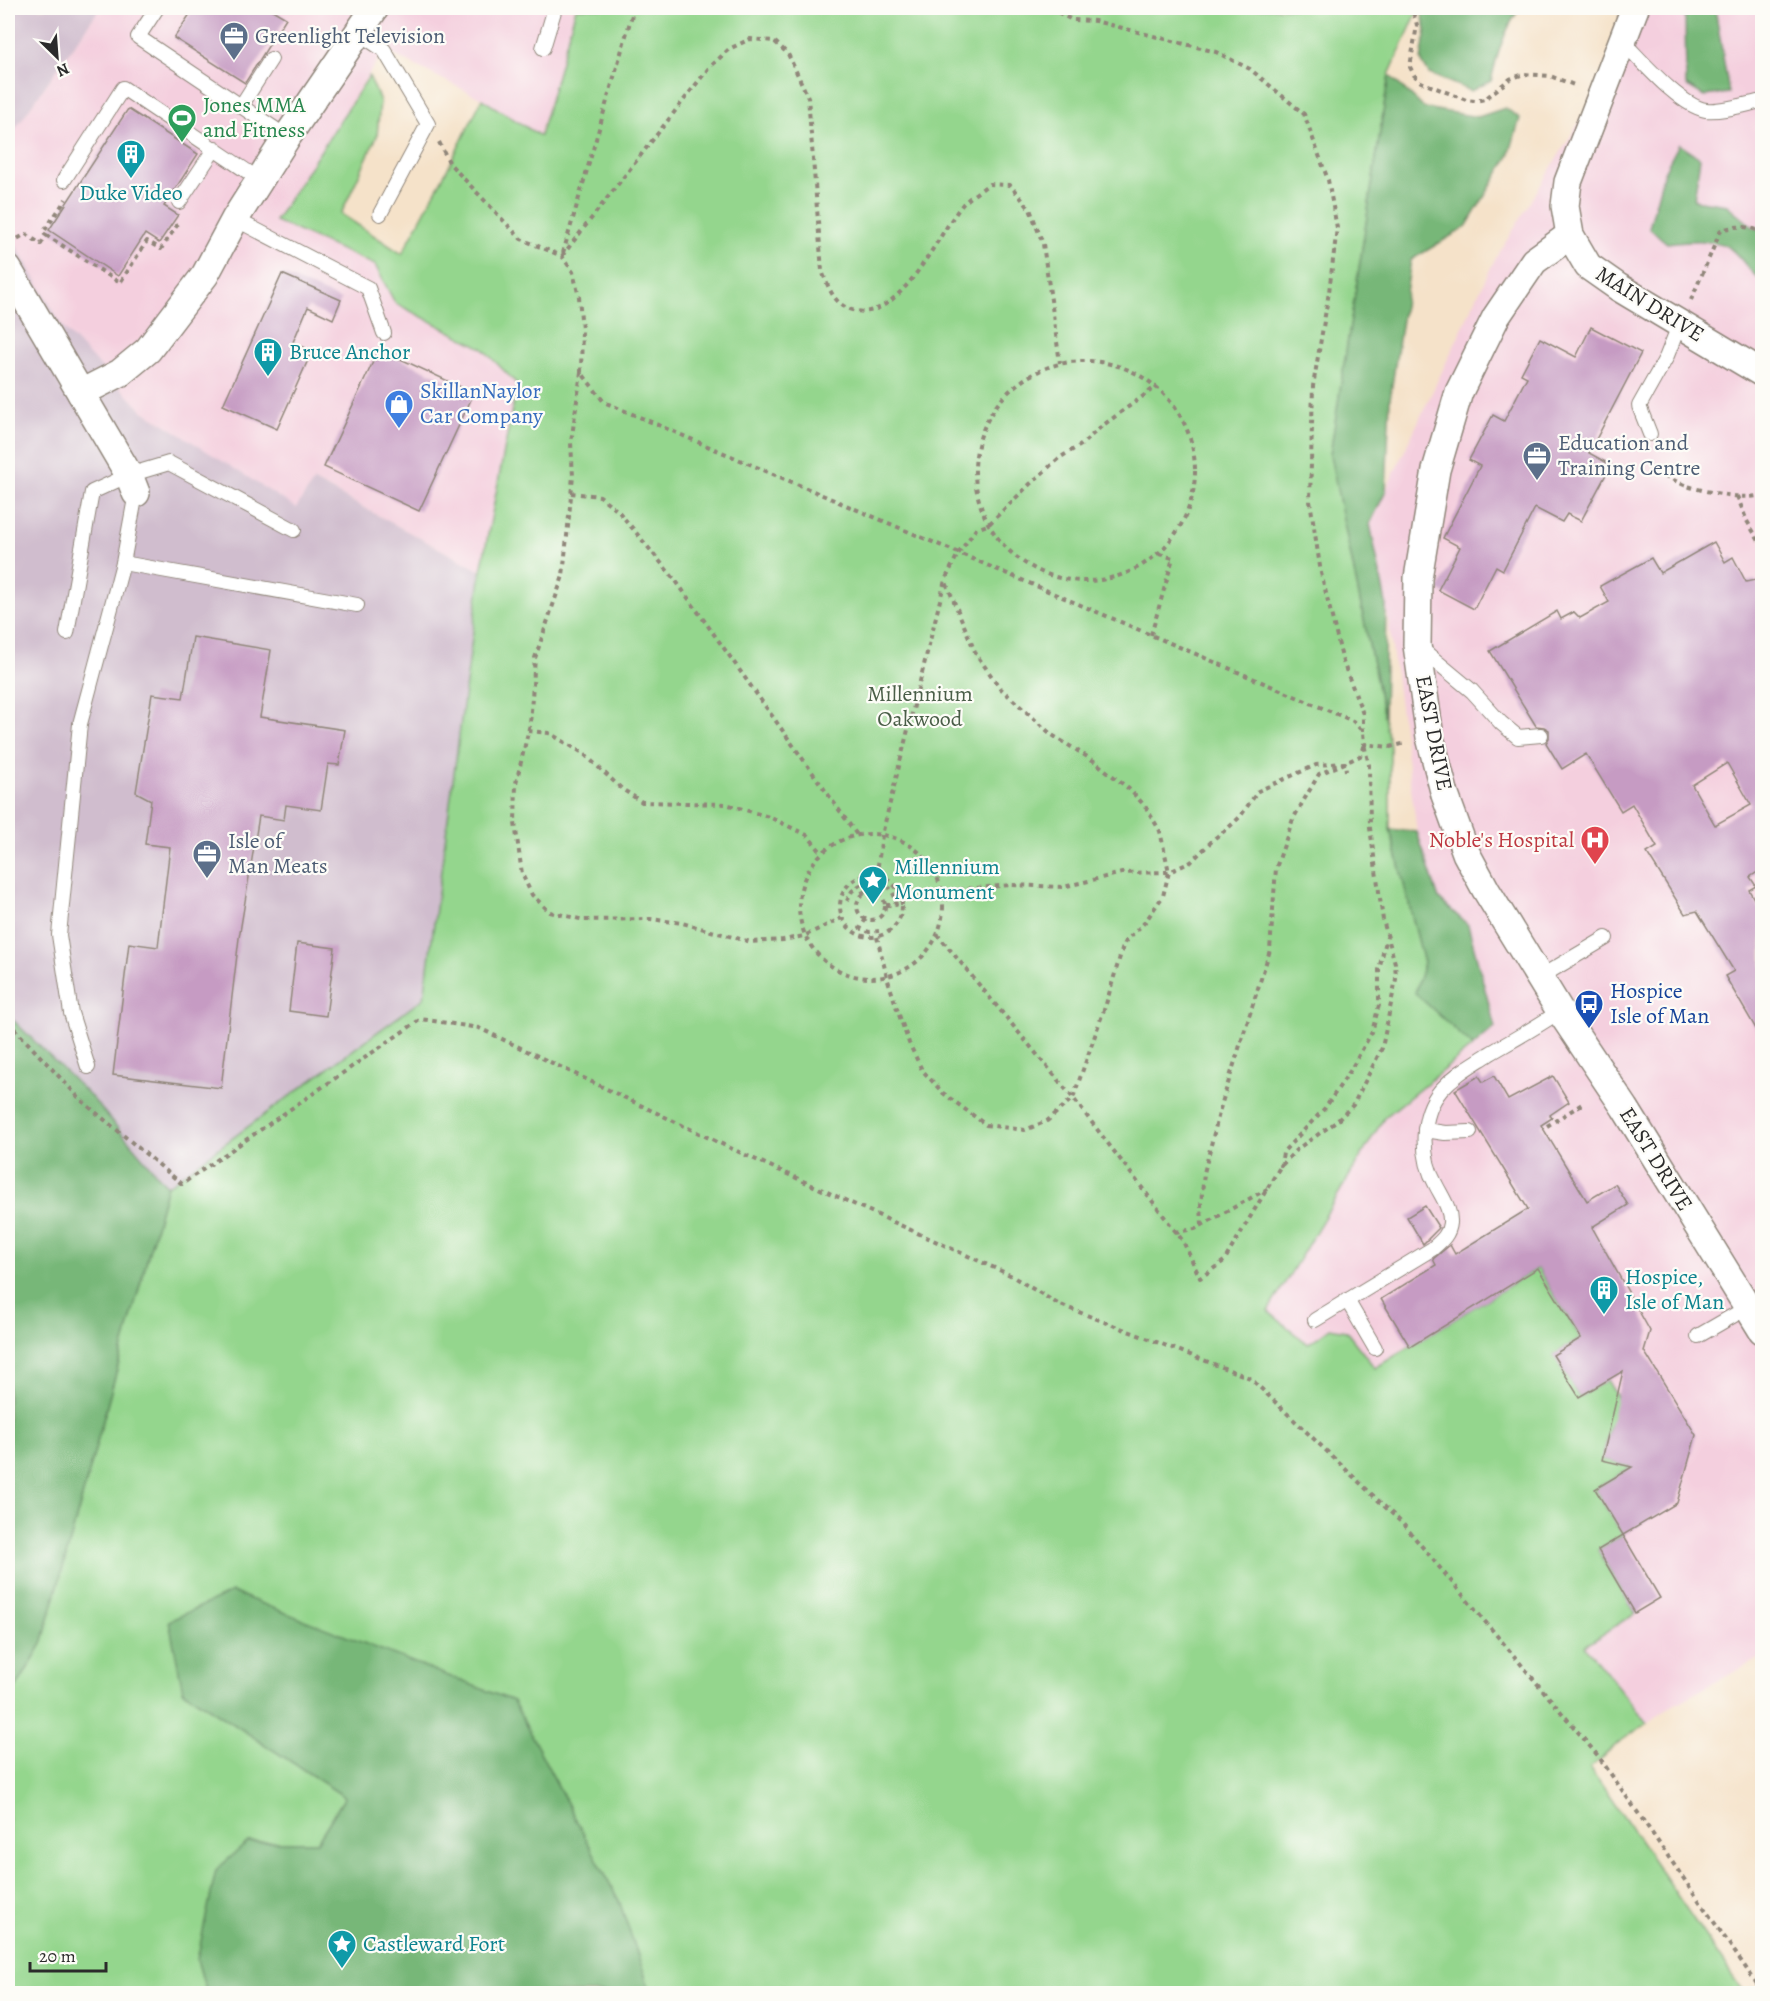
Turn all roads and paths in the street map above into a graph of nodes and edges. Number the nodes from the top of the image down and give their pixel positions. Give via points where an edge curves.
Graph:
1 (157, 8) edge
2 (375, 8) edge
3 (555, 8) edge
4 (634, 8) edge
5 (1050, 8) edge
6 (1408, 8) edge
7 (1635, 8) edge
8 (357, 32) junction
9 (1623, 42) junction
10 (543, 48) dead end
11 (271, 59) dead end
12 (1580, 86) dead end
13 (1762, 101) edge
14 (241, 106) junction
15 (428, 124) junction
16 (287, 137) junction
17 (215, 148) junction
18 (64, 180) joint
19 (260, 180) junction
20 (179, 202) joint
21 (380, 214) dead end
22 (235, 219) junction
23 (1762, 232) edge
24 (46, 235) junction
25 (1570, 235) junction
26 (16, 240) dead end
27 (562, 256) junction
28 (8, 269) edge
29 (1684, 314) junction
30 (384, 333) dead end
31 (1060, 363) junction
32 (581, 372) junction
33 (1762, 373) edge
34 (1157, 386) junction
35 (81, 393) junction
36 (1650, 434) dead end
37 (1656, 472) dead end
38 (132, 484) junction
39 (571, 493) junction
40 (1762, 494) edge
41 (1737, 496) junction
42 (988, 525) junction
43 (294, 530) dead end
44 (1762, 546) edge
45 (958, 554) junction
46 (1159, 554) junction
47 (123, 563) junction
48 (945, 580) junction
49 (357, 605) dead end
50 (67, 633) dead end
51 (1151, 636) junction
52 (1417, 645) junction
53 (528, 731) junction
54 (1363, 732) junction
55 (1541, 735) dead end
56 (1430, 736) junction
57 (1364, 744) junction
58 (1345, 763) junction
59 (1346, 771) dead end
60 (857, 835) junction
61 (882, 835) junction
62 (822, 853) junction
63 (1169, 872) junction
64 (876, 875) junction
65 (889, 887) dead end
66 (941, 891) junction
67 (873, 892) junction
68 (864, 894) junction
69 (847, 901) dead end
70 (873, 902) dead end
71 (886, 905) junction
72 (842, 918) junction
73 (866, 919) junction
74 (879, 931) dead end
75 (937, 934) junction
76 (804, 936) junction
77 (1388, 936) junction
78 (877, 937) junction
79 (1606, 938) dead end
80 (886, 977) junction
81 (1540, 977) junction
82 (1560, 1011) junction
83 (8, 1022) edge
84 (88, 1067) dead end
85 (1072, 1098) junction
86 (1582, 1104) dead end
87 (1547, 1126) dead end
88 (1425, 1130) junction
89 (1470, 1132) dead end
90 (1280, 1167) junction
91 (1268, 1188) junction
92 (1202, 1225) junction
93 (1175, 1232) junction
94 (1347, 1300) junction
95 (1755, 1303) edge
96 (1315, 1320) dead end
97 (1762, 1330) edge
98 (1698, 1336) dead end
99 (1375, 1348) dead end
100 (1762, 1991) edge

1 - 14 lane via 138,37
2 - 8 street
3 - 10 lane
4 - 27 path
5 - 54 path via 1072,20 1095,21 1216,52 1250,69 1304,114 1308,122 1328,180 1337,228 1313,386 1310,501 1321,573 1343,662 1363,714
6 - 12 path via 1412,9 1417,25 1410,67 1421,82 1475,101 1485,99 1510,79 1524,74 1550,76
7 - 9 street, MAIN DRIVE
8 - 15 lane via 384,50
8 - 16 street
9 - 13 lane via 1669,88 1699,108 1709,111
9 - 25 street, MAIN DRIVE via 1568,182 1565,206
11 - 14 lane
14 - 16 lane
15 - 21 lane
15 - 27 path via 450,164 521,239
16 - 19 street
17 - 18 lane via 123,88
17 - 19 lane
17 - 20 lane
18 - 24 path via 66,199 43,233
19 - 22 street
20 - 24 path via 182,217 161,249 147,241 120,283
22 - 30 lane via 368,288
22 - 35 street via 205,275 148,350 120,373
23 - 29 path via 1746,226 1721,230
24 - 26 path via 41,244 26,234
25 - 29 street, MAIN DRIVE via 1588,266 1618,287
25 - 52 street, EAST DRIVE via 1534,261 1496,317 1459,392 1436,470 1418,578
27 - 31 path via 708,69 729,49 750,39 774,41 788,54 808,97 822,271 837,302 864,312 883,306 906,286 964,204 989,184 1010,185 1030,209 1043,244
27 - 32 path via 573,272 579,297
28 - 35 street
29 - 33 street, MAIN DRIVE
29 - 36 lane via 1666,358 1639,406
31 - 34 path via 1094,360 1128,369
31 - 42 path via 1033,373 1009,391 991,414 979,440 974,469 978,498
32 - 39 path via 571,443
32 - 45 path via 604,402
34 - 42 path via 1082,445 1059,458
34 - 46 path via 1181,415 1195,460 1195,489 1183,524
35 - 38 street
37 - 41 path via 1687,486
38 - 43 lane via 169,464
38 - 47 lane
38 - 50 lane via 92,492
39 - 53 path via 563,576 535,658
39 - 60 path via 600,496 620,512 676,581
40 - 41 path
41 - 44 path
42 - 45 path via 976,529
42 - 46 path via 1008,551 1035,570 1066,580 1100,581 1131,572
45 - 48 path
45 - 51 path
46 - 51 path via 1173,558
47 - 49 lane
47 - 84 lane via 80,724 59,935 70,1013
48 - 61 path
48 - 63 path via 976,654 1000,688 1052,735 1129,789 1160,831
51 - 54 path via 1353,721
52 - 55 lane via 1472,691 1518,737
52 - 56 street, EAST DRIVE
53 - 62 path via 549,733 583,753 642,802 726,804 769,817 807,835
53 - 76 path via 516,783 515,823 522,874 532,895 550,912 584,920 650,919 682,923 751,942
54 - 57 path
56 - 57 path via 1390,747
56 - 81 street, EAST DRIVE via 1445,795 1466,853
57 - 58 path via 1360,756
57 - 77 path via 1369,765 1370,828
58 - 59 path
58 - 63 path via 1316,765 1258,791 1240,817 1191,862
58 - 92 path via 1319,774 1293,819 1276,868 1270,950 1204,1173
60 - 61 path
60 - 62 path
61 - 64 path
61 - 66 path via 920,854 934,871
62 - 76 path via 808,870 800,891 799,914
63 - 66 path via 1122,873 1063,887 1011,885
63 - 85 path via 1163,896 1125,943
64 - 67 path
64 - 72 path via 860,877 847,886 840,902
64 - 78 path via 893,883 903,900 900,920
65 - 71 path via 896,905
66 - 75 path via 943,913
67 - 68 path
67 - 70 path
67 - 71 path
68 - 69 path via 860,885
68 - 73 path via 857,905 859,914
71 - 73 path via 880,918
72 - 76 path
72 - 78 path via 860,936
73 - 74 path via 860,928
75 - 80 path via 917,961
75 - 85 path
76 - 80 path via 818,956 838,971 862,978
77 - 90 path via 1379,969 1379,1005 1371,1032 1325,1108 1283,1152
77 - 90 path via 1396,979 1382,1048 1353,1105
78 - 80 path
79 - 81 lane
80 - 85 path via 922,1070 943,1093 986,1125 1025,1130 1047,1120
81 - 82 street, EAST DRIVE
82 - 88 lane via 1458,1074 1440,1091
82 - 95 street, EAST DRIVE
83 - 100 path via 82,1101 182,1184 421,1019 479,1028 1010,1275 1058,1304 1250,1378 1404,1524 1599,1757
85 - 93 path
86 - 87 path
88 - 89 lane
88 - 94 lane via 1426,1162 1450,1212 1446,1237
90 - 91 path
91 - 92 path
91 - 93 path via 1224,1261 1200,1278
92 - 93 path
94 - 96 lane
94 - 99 lane
95 - 97 street, EAST DRIVE
95 - 98 lane

